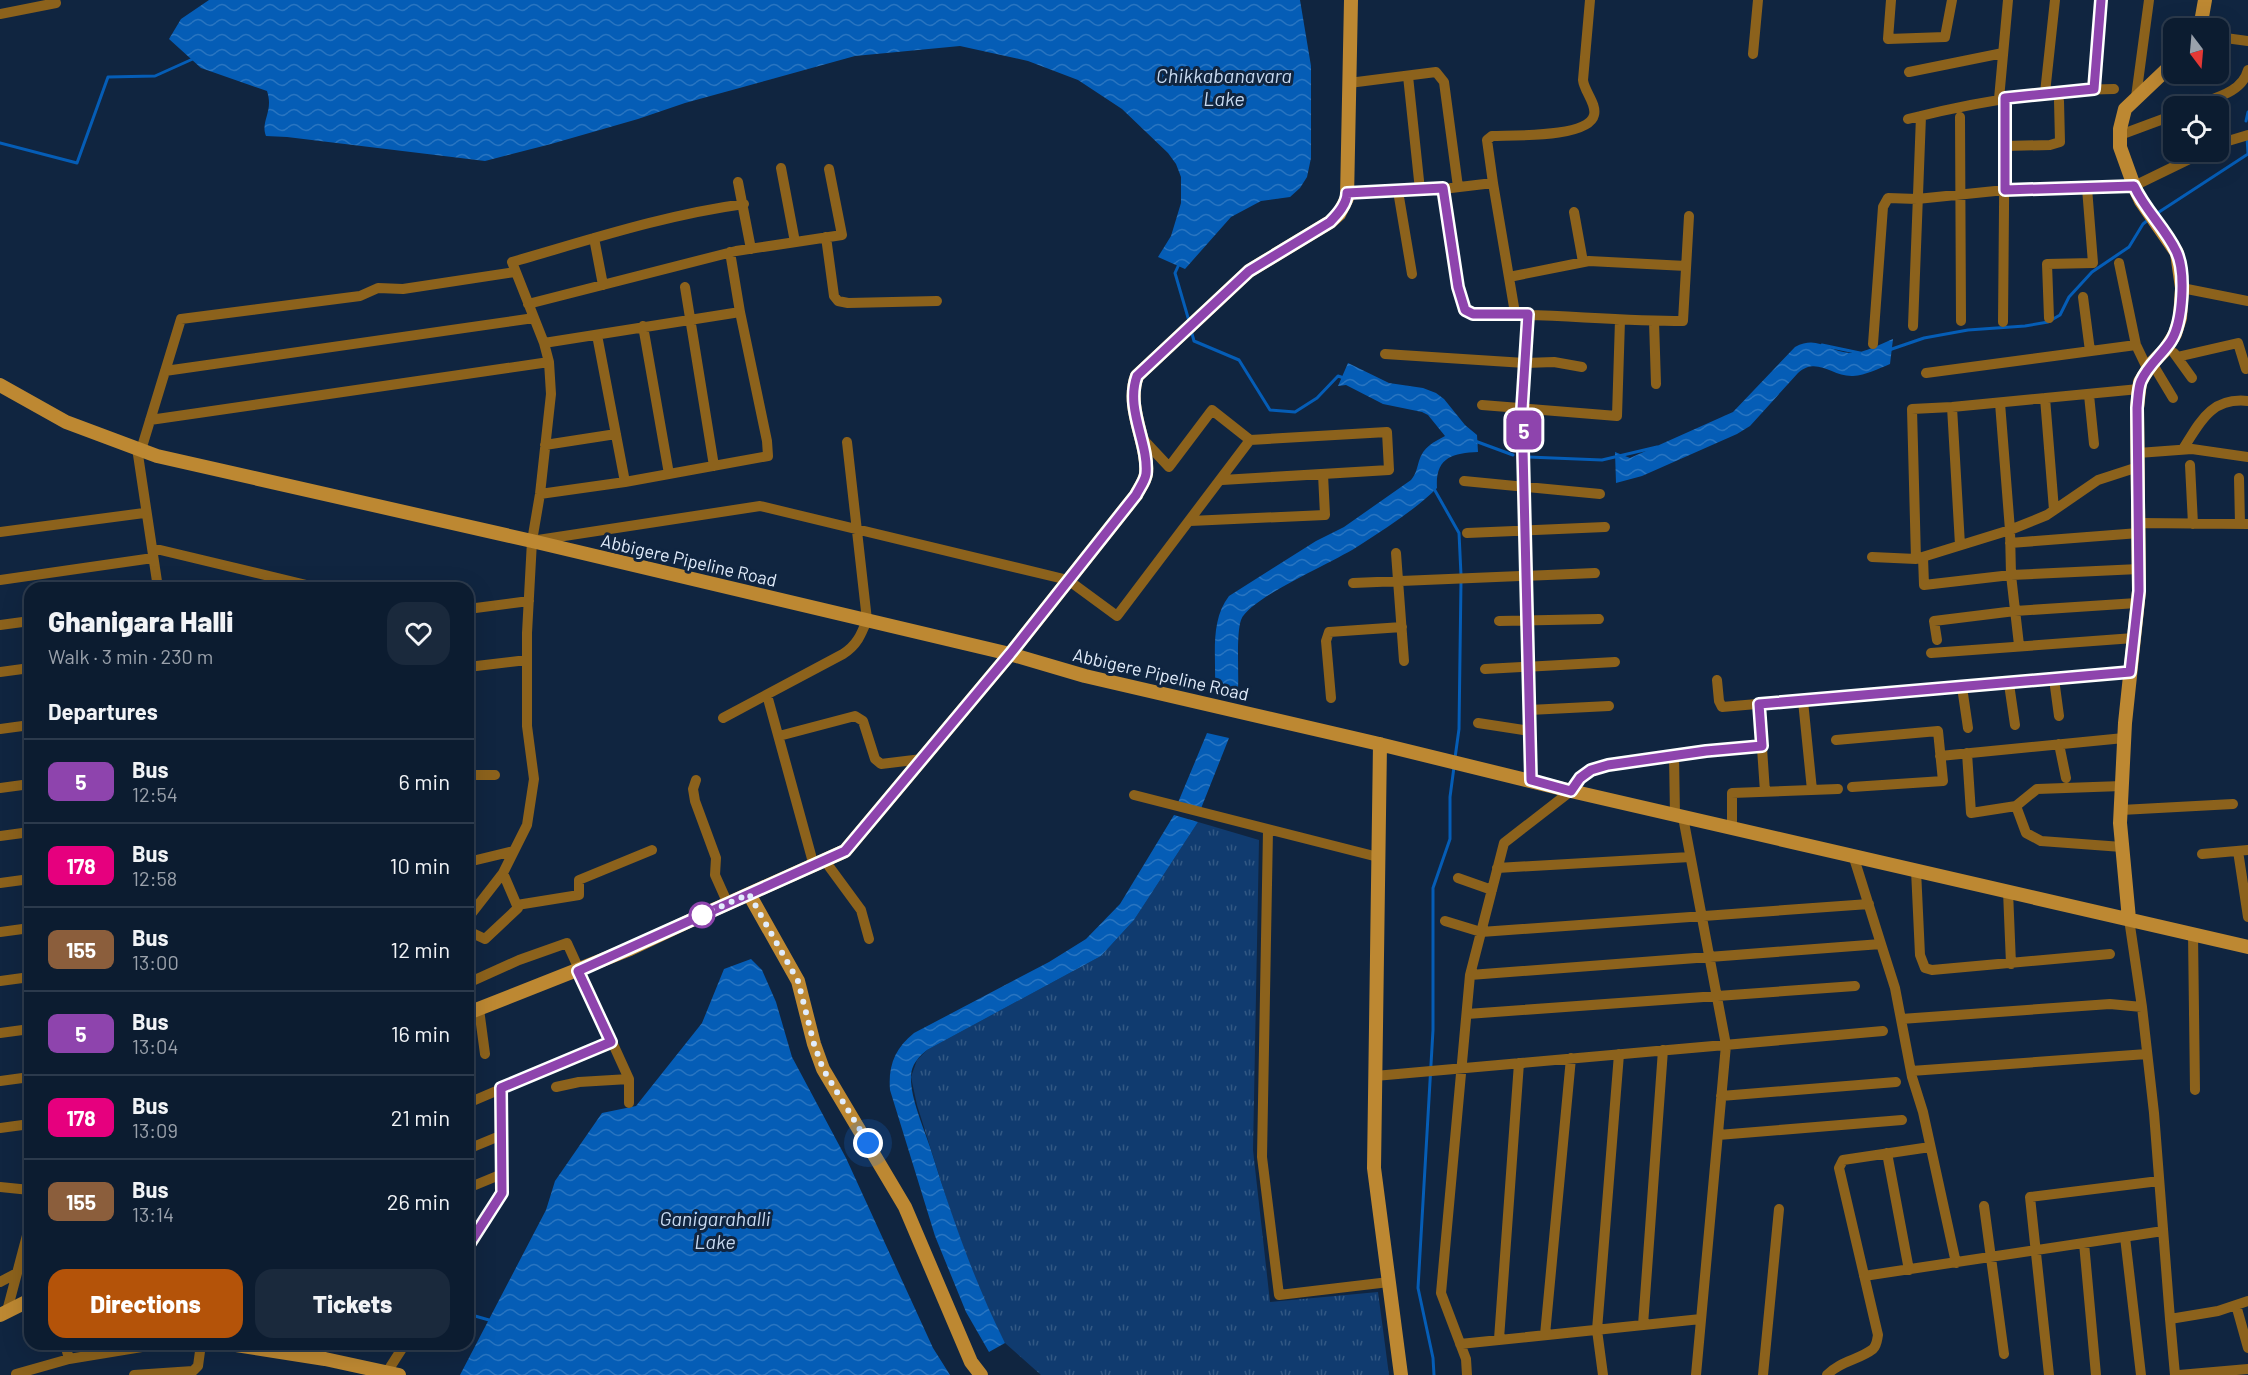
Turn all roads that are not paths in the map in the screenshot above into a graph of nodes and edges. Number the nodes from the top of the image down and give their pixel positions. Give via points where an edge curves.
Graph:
1 (6, 0) edge
2 (55, 0) edge
3 (1351, 0) edge
4 (1590, 0) edge
5 (1758, 0) edge
6 (1891, 0) edge
7 (1952, 0) edge
8 (2008, 0) edge
9 (2055, 0) edge
10 (2101, 0) edge
11 (2149, 0) edge
12 (2205, 0) edge
13 (4, 13) edge
14 (2202, 18) edge
15 (2229, 38) edge
16 (2248, 41) edge
17 (2003, 53) junction
18 (1753, 54) dead end
19 (2248, 70) edge
20 (1909, 72) dead end
21 (2163, 74) edge
22 (1408, 76) junction
23 (1349, 83) junction
24 (2114, 88) dead end
25 (2094, 89) junction
26 (2045, 93) junction
27 (2218, 96) edge
28 (2136, 97) junction
29 (2002, 98) junction
30 (2059, 101) dead end
31 (1920, 116) junction
32 (1960, 117) dead end
33 (1908, 119) dead end
34 (2163, 119) edge
35 (2120, 135) junction
36 (2248, 135) edge
37 (2229, 141) edge
38 (2005, 146) junction
39 (2183, 162) edge
40 (781, 168) dead end
41 (830, 169) dead end
42 (738, 182) dead end
43 (1493, 183) junction
44 (2134, 186) junction
45 (1458, 187) junction
46 (1443, 188) junction
47 (2087, 188) junction
48 (1420, 190) junction
49 (2005, 190) junction
50 (1398, 191) junction
51 (1347, 193) junction
52 (1960, 194) junction
53 (1917, 199) junction
54 (744, 204) junction
55 (1574, 212) dead end
56 (1689, 216) dead end
57 (826, 237) junction
58 (594, 238) junction
59 (795, 242) junction
60 (752, 249) junction
61 (730, 252) junction
62 (1583, 262) junction
63 (2119, 263) dead end
64 (1686, 266) junction
65 (515, 272) junction
66 (1412, 274) dead end
67 (1509, 277) junction
68 (603, 285) junction
69 (685, 287) dead end
70 (2182, 288) junction
71 (2083, 297) dead end
72 (937, 301) dead end
73 (2248, 301) edge
74 (528, 304) junction
75 (740, 312) junction
76 (1515, 313) junction
77 (1528, 314) junction
78 (534, 318) junction
79 (2049, 318) dead end
80 (1620, 320) junction
81 (691, 321) junction
82 (1654, 321) junction
83 (1961, 321) dead end
84 (2003, 322) dead end
85 (643, 326) junction
86 (1913, 326) dead end
87 (597, 334) junction
88 (544, 343) junction
89 (1873, 344) dead end
90 (2136, 345) junction
91 (2168, 345) junction
92 (2090, 351) junction
93 (1385, 354) dead end
94 (2177, 357) junction
95 (549, 362) junction
96 (1525, 363) junction
97 (1582, 367) dead end
98 (2150, 367) junction
99 (2246, 369) dead end
100 (165, 370) junction
101 (1926, 373) dead end
102 (2192, 378) dead end
103 (1656, 384) dead end
104 (0, 385) edge
105 (2139, 389) junction
106 (2089, 395) junction
107 (2045, 398) junction
108 (2173, 399) dead end
109 (2248, 401) edge
110 (2000, 403) junction
111 (1482, 405) dead end
112 (1952, 407) junction
113 (1522, 409) junction
114 (150, 420) junction
115 (616, 434) junction
116 (1140, 435) junction
117 (1250, 440) junction
118 (847, 442) dead end
119 (2094, 444) dead end
120 (545, 445) junction
121 (139, 449) junction
122 (2183, 450) junction
123 (2138, 453) junction
124 (2248, 457) edge
125 (2190, 465) dead end
126 (714, 466) junction
127 (2138, 467) junction
128 (669, 474) junction
129 (1323, 474) junction
130 (2239, 478) dead end
131 (1222, 480) junction
132 (1464, 481) dead end
133 (625, 482) junction
134 (1526, 488) junction
135 (540, 494) junction
136 (1600, 494) dead end
137 (2054, 510) junction
138 (144, 513) dead end
139 (1190, 521) junction
140 (2193, 524) junction
141 (2244, 524) edge
142 (1605, 527) dead end
143 (2139, 528) junction
144 (856, 529) junction
145 (2010, 530) junction
146 (1524, 531) junction
147 (0, 532) edge
148 (1467, 533) dead end
149 (532, 541) junction
150 (2010, 543) junction
151 (1960, 545) junction
152 (153, 553) junction
153 (1396, 553) dead end
154 (1872, 557) dead end
155 (1920, 558) junction
156 (2139, 569) junction
157 (1595, 573) dead end
158 (2011, 574) junction
159 (1526, 576) junction
160 (0, 580) edge
161 (1068, 580) junction
162 (157, 582) edge
163 (295, 582) edge
164 (1353, 583) dead end
165 (1400, 583) junction
166 (529, 601) junction
167 (2138, 603) junction
168 (474, 608) edge
169 (2015, 611) junction
170 (1599, 619) dead end
171 (867, 620) junction
172 (1498, 621) dead end
173 (1527, 621) junction
174 (24, 622) edge
175 (0, 625) edge
176 (1402, 627) junction
177 (2134, 638) junction
178 (1936, 640) dead end
179 (2019, 645) junction
180 (1931, 652) dead end
181 (1010, 654) junction
182 (527, 660) junction
183 (1404, 661) dead end
184 (1614, 662) dead end
185 (474, 666) edge
186 (1528, 667) junction
187 (24, 669) edge
188 (1485, 669) dead end
189 (0, 672) edge
190 (2130, 672) junction
191 (2054, 679) junction
192 (1717, 680) dead end
193 (2008, 684) junction
194 (1962, 687) junction
195 (767, 695) junction
196 (1331, 698) dead end
197 (1803, 701) junction
198 (1759, 704) junction
199 (1609, 706) dead end
200 (1529, 710) junction
201 (2059, 716) dead end
202 (723, 718) dead end
203 (1478, 723) dead end
204 (2015, 725) dead end
205 (24, 726) edge
206 (1968, 728) dead end
207 (0, 729) edge
208 (1530, 731) junction
209 (779, 736) junction
210 (2124, 738) junction
211 (1836, 740) dead end
212 (1380, 744) junction
213 (2059, 744) junction
214 (1762, 746) junction
215 (1967, 753) junction
216 (1674, 755) junction
217 (1940, 756) junction
218 (922, 759) junction
219 (474, 775) edge
220 (495, 775) dead end
221 (2066, 778) dead end
222 (696, 780) dead end
223 (1531, 780) junction
224 (24, 785) edge
225 (2122, 786) junction
226 (1852, 787) dead end
227 (0, 788) edge
228 (1838, 789) dead end
229 (1812, 790) junction
230 (1571, 791) junction
231 (1765, 792) junction
232 (1134, 795) dead end
233 (2233, 804) dead end
234 (2016, 806) junction
235 (2121, 810) junction
236 (1679, 816) junction
237 (1732, 829) junction
238 (1268, 830) junction
239 (24, 833) edge
240 (0, 836) edge
241 (2122, 847) junction
242 (652, 850) dead end
243 (514, 851) junction
244 (2243, 851) edge
245 (2202, 854) dead end
246 (1853, 855) junction
247 (1690, 857) junction
248 (1378, 858) junction
249 (474, 861) edge
250 (820, 863) junction
251 (1497, 868) junction
252 (1916, 870) junction
253 (503, 873) junction
254 (1458, 878) dead end
255 (24, 880) edge
256 (0, 883) edge
257 (1492, 890) junction
258 (2008, 891) junction
259 (749, 894) junction
260 (728, 904) junction
261 (1869, 904) junction
262 (517, 905) junction
263 (474, 910) edge
264 (1702, 916) junction
265 (2248, 917) edge
266 (2129, 919) junction
267 (1444, 921) dead end
268 (24, 929) edge
269 (0, 932) edge
270 (1481, 932) junction
271 (474, 934) edge
272 (2193, 934) junction
273 (869, 939) dead end
274 (1881, 944) junction
275 (2248, 947) edge
276 (2110, 954) dead end
277 (1708, 957) junction
278 (2011, 964) junction
279 (578, 971) junction
280 (1470, 975) junction
281 (24, 978) edge
282 (474, 980) edge
283 (0, 981) edge
284 (1855, 986) dead end
285 (1716, 996) junction
286 (2142, 1007) junction
287 (474, 1011) edge
288 (1467, 1014) junction
289 (474, 1015) edge
290 (1901, 1018) junction
291 (24, 1030) edge
292 (1883, 1032) dead end
293 (0, 1033) edge
294 (611, 1042) junction
295 (1725, 1045) junction
296 (1663, 1050) junction
297 (485, 1054) dead end
298 (1619, 1054) junction
299 (2147, 1054) junction
300 (1571, 1058) junction
301 (1519, 1063) junction
302 (1462, 1068) junction
303 (1911, 1071) junction
304 (1375, 1076) junction
305 (24, 1078) edge
306 (629, 1078) junction
307 (0, 1081) edge
308 (1896, 1082) dead end
309 (556, 1087) dead end
310 (501, 1088) junction
311 (2196, 1090) dead end
312 (1721, 1096) junction
313 (474, 1100) edge
314 (629, 1102) dead end
315 (1902, 1120) dead end
316 (24, 1125) edge
317 (0, 1128) edge
318 (502, 1135) junction
319 (1718, 1135) junction
320 (474, 1147) edge
321 (1930, 1147) junction
322 (1887, 1153) junction
323 (502, 1174) junction
324 (2159, 1181) junction
325 (474, 1186) edge
326 (0, 1187) edge
327 (24, 1189) edge
328 (1984, 1206) dead end
329 (1779, 1209) dead end
330 (2163, 1231) junction
331 (474, 1237) edge
332 (2125, 1237) junction
333 (2084, 1243) junction
334 (24, 1247) edge
335 (2037, 1250) junction
336 (1991, 1257) junction
337 (1956, 1263) junction
338 (1909, 1270) junction
339 (17, 1273) junction
340 (1864, 1276) junction
341 (0, 1282) edge
342 (1389, 1282) junction
343 (2248, 1300) edge
344 (24, 1303) edge
345 (2236, 1305) junction
346 (3, 1313) edge
347 (1701, 1319) junction
348 (2170, 1319) junction
349 (1643, 1325) junction
350 (1597, 1330) junction
351 (1545, 1335) junction
352 (1499, 1339) junction
353 (1460, 1344) junction
354 (2248, 1348) edge
355 (67, 1350) edge
356 (124, 1350) edge
357 (200, 1350) edge
358 (268, 1350) edge
359 (403, 1350) edge
360 (2004, 1354) dead end
361 (69, 1359) junction
362 (2248, 1369) edge
363 (16, 1374) edge
364 (393, 1374) edge
365 (134, 1375) edge
366 (981, 1375) edge
367 (1401, 1375) edge
368 (1467, 1375) edge
369 (1603, 1375) edge
370 (1696, 1375) edge
371 (1763, 1375) edge
372 (1827, 1375) edge
373 (2049, 1375) edge
374 (2096, 1375) edge
375 (2141, 1375) edge
376 (2177, 1375) edge

1 - 13 street
2 - 13 street via 56,3
3 - 23 street
4 - 43 street via 1583,80 1594,107 1590,123 1573,130 1492,136 1488,140
5 - 18 street
6 - 7 street via 1888,39 1944,37
8 - 17 street
9 - 26 street
10 - 25 street
11 - 28 street
12 - 14 street
15 - 16 street
17 - 20 street
17 - 29 street
19 - 27 street via 2245,81
21 - 28 street
22 - 23 street
22 - 45 street via 1436,72 1444,82
22 - 48 street
23 - 51 street
24 - 25 street
25 - 26 street
26 - 29 street
28 - 35 street via 2125,109
29 - 31 street
29 - 38 street
30 - 38 street via 2060,142
31 - 33 street
31 - 53 street
32 - 52 street
34 - 35 street
35 - 44 street via 2120,147
36 - 37 street
38 - 49 street
39 - 44 street
40 - 59 street
41 - 57 street via 842,235
42 - 54 street
43 - 45 street
43 - 67 street
44 - 47 street
44 - 70 street via 2177,253
45 - 46 street
46 - 48 street
46 - 76 street via 1463,306 1473,314
47 - 49 street
47 - 79 street via 2093,263 2047,264
48 - 50 street
49 - 52 street
49 - 84 street
50 - 51 street
50 - 66 street
51 - 116 street via 1339,214 1330,222 1249,271 1142,371 1135,382 1134,403
52 - 53 street
52 - 83 street
53 - 86 street
53 - 89 street via 1888,198 1884,202
54 - 58 street via 695,211
54 - 60 street
55 - 62 street
56 - 64 street
57 - 59 street
57 - 72 street via 834,296 838,301
58 - 65 street via 512,262
58 - 68 street
59 - 60 street
60 - 61 street
61 - 68 street
61 - 75 street
62 - 64 street
62 - 67 street
63 - 90 street
64 - 82 street via 1683,321
65 - 74 street
65 - 100 street via 403,289 378,288 360,296 181,319
67 - 76 street
68 - 74 street
69 - 81 street
70 - 73 street
70 - 91 street via 2180,318
71 - 92 street
74 - 78 street
75 - 81 street
75 - 126 street via 768,456
76 - 77 street
77 - 80 street
77 - 96 street
78 - 88 street
78 - 100 street
80 - 82 street
80 - 113 street via 1617,416
81 - 85 street
81 - 126 street
82 - 103 street
85 - 87 street
85 - 128 street
87 - 88 street
87 - 115 street
88 - 95 street
90 - 92 street
90 - 98 street
91 - 94 street
91 - 98 street
92 - 101 street
93 - 96 street
94 - 99 street via 2238,343
94 - 102 street
95 - 114 street
95 - 120 street via 551,394
96 - 97 street via 1554,362
96 - 113 street
98 - 105 street
98 - 108 street
100 - 114 street
104 - 121 street, Abbigere Pipeline Road via 66,422
105 - 106 street
105 - 123 street
106 - 107 street
106 - 119 street
107 - 110 street
107 - 137 street
109 - 122 street via 2234,399 2218,404
110 - 112 street
110 - 145 street
111 - 113 street
112 - 151 street
112 - 155 street via 1912,409
113 - 134 street
114 - 121 street
115 - 120 street
115 - 133 street
116 - 117 street via 1169,467 1212,411
116 - 161 street via 1146,475 1142,484
117 - 129 street via 1387,432 1389,470
117 - 131 street
118 - 144 street
120 - 135 street
121 - 149 street, Abbigere Pipeline Road
121 - 152 street
122 - 123 street
122 - 124 street
123 - 127 street
125 - 140 street
126 - 128 street
127 - 137 street via 2098,480
127 - 143 street
128 - 133 street
129 - 131 street
129 - 139 street via 1325,515
130 - 141 street
131 - 139 street
132 - 134 street
133 - 135 street
134 - 136 street
134 - 146 street
135 - 149 street
137 - 145 street
138 - 147 street
139 - 161 street via 1117,616
140 - 141 street
140 - 143 street
142 - 146 street
143 - 150 street
143 - 156 street
144 - 149 street via 760,506
144 - 161 street
144 - 171 street
145 - 150 street
145 - 151 street
146 - 148 street
146 - 159 street
149 - 166 street
149 - 171 street, Abbigere Pipeline Road
150 - 158 street
151 - 155 street
152 - 160 street
152 - 162 street
152 - 163 street
153 - 165 street
154 - 155 street
155 - 158 street via 1924,585
156 - 158 street
156 - 167 street
157 - 159 street
158 - 169 street
159 - 165 street
159 - 173 street
161 - 181 street
164 - 165 street
165 - 176 street
166 - 168 street
166 - 182 street
167 - 169 street
167 - 177 street
169 - 178 street via 1934,621
169 - 179 street
170 - 173 street
171 - 181 street, Abbigere Pipeline Road
171 - 195 street via 855,646
172 - 173 street
173 - 186 street
174 - 175 street
176 - 183 street
176 - 196 street via 1329,632 1326,641
177 - 179 street
177 - 190 street
179 - 180 street
181 - 212 street, Abbigere Pipeline Road via 1085,676
181 - 218 street
182 - 185 street
182 - 243 street via 527,726 534,779 527,825
184 - 186 street
186 - 188 street
186 - 200 street
187 - 189 street
190 - 191 street
190 - 210 street
191 - 193 street
191 - 201 street
192 - 198 street via 1722,707
193 - 194 street
193 - 204 street
194 - 197 street
194 - 206 street
195 - 202 street
195 - 209 street
197 - 198 street
197 - 229 street
198 - 214 street
199 - 200 street
200 - 208 street
203 - 208 street
205 - 207 street
208 - 223 street
209 - 218 street via 855,716 863,721 875,759 881,764
209 - 250 street
210 - 213 street
210 - 225 street
211 - 217 street via 1938,731
212 - 223 street, Abbigere Pipeline Road
212 - 248 street
213 - 215 street
213 - 221 street
214 - 216 street
214 - 231 street
215 - 217 street
215 - 234 street via 1971,813
216 - 230 street via 1591,770
216 - 236 street
217 - 226 street via 1943,781
218 - 250 street via 845,851
219 - 220 street
222 - 260 street via 695,801 716,858 715,875
223 - 230 street, Abbigere Pipeline Road
224 - 227 street
225 - 234 street via 2037,789
225 - 235 street
228 - 229 street
229 - 231 street
230 - 236 street, Abbigere Pipeline Road
230 - 251 street via 1504,843
231 - 237 street via 1732,793
232 - 238 street
233 - 235 street
234 - 241 street via 2026,833 2040,841
235 - 241 street
236 - 237 street, Abbigere Pipeline Road
236 - 247 street
237 - 246 street, Abbigere Pipeline Road
238 - 248 street
238 - 342 street via 1262,1157 1279,1295
239 - 240 street
241 - 266 street
242 - 262 street via 579,880 579,895
243 - 249 street
243 - 253 street
244 - 245 street
244 - 265 street
246 - 252 street, Abbigere Pipeline Road
246 - 261 street
247 - 251 street
247 - 264 street
248 - 304 street
250 - 259 street
250 - 273 street via 861,910
251 - 257 street
252 - 258 street, Abbigere Pipeline Road
252 - 278 street via 1920,955 1925,968
253 - 262 street
253 - 263 street
254 - 257 street
255 - 256 street
257 - 270 street
258 - 266 street, Abbigere Pipeline Road
258 - 278 street
259 - 260 street
259 - 366 street via 798,981 823,1069 905,1207 970,1362
260 - 279 street
261 - 264 street
261 - 274 street
262 - 271 street via 485,939
264 - 270 street
264 - 277 street
266 - 272 street, Abbigere Pipeline Road
266 - 286 street
267 - 270 street
268 - 269 street
270 - 280 street
272 - 275 street, Abbigere Pipeline Road
272 - 311 street
274 - 277 street
274 - 290 street
276 - 278 street
277 - 280 street
277 - 285 street
279 - 282 street via 567,943
279 - 287 street
279 - 294 street
280 - 288 street
281 - 283 street
284 - 285 street
285 - 288 street
285 - 295 street
286 - 290 street via 2110,1004
286 - 299 street
288 - 302 street
289 - 297 street
290 - 303 street
291 - 293 street
292 - 295 street
294 - 306 street
294 - 310 street
295 - 296 street
295 - 312 street
296 - 298 street
296 - 349 street
298 - 300 street
298 - 350 street
299 - 303 street
299 - 324 street
300 - 301 street
300 - 351 street
301 - 302 street
301 - 352 street
302 - 304 street
302 - 353 street via 1441,1293
303 - 321 street
304 - 342 street via 1374,1168
305 - 307 street
306 - 309 street
306 - 314 street
308 - 312 street
310 - 313 street
310 - 318 street
312 - 319 street
315 - 319 street
316 - 317 street
318 - 320 street
318 - 323 street
319 - 347 street
321 - 322 street
321 - 337 street
322 - 338 street
322 - 340 street via 1843,1160 1839,1168
323 - 325 street
323 - 331 street via 502,1193
324 - 330 street
324 - 335 street via 2030,1197
326 - 327 street
328 - 336 street
329 - 371 street
330 - 332 street
330 - 348 street
332 - 333 street
332 - 375 street
333 - 335 street
333 - 374 street
334 - 339 street
335 - 336 street
335 - 373 street
336 - 337 street
336 - 360 street
337 - 338 street
338 - 340 street
339 - 341 street
339 - 346 street
340 - 372 street via 1877,1343
342 - 367 street
343 - 345 street
344 - 346 street
345 - 348 street
345 - 354 street
347 - 349 street
347 - 370 street
348 - 376 street
349 - 350 street
350 - 351 street
350 - 369 street
351 - 352 street
352 - 353 street
353 - 368 street
355 - 361 street
356 - 361 street
357 - 365 street via 198,1366 193,1371
358 - 364 street
359 - 364 street
361 - 363 street
362 - 376 street

